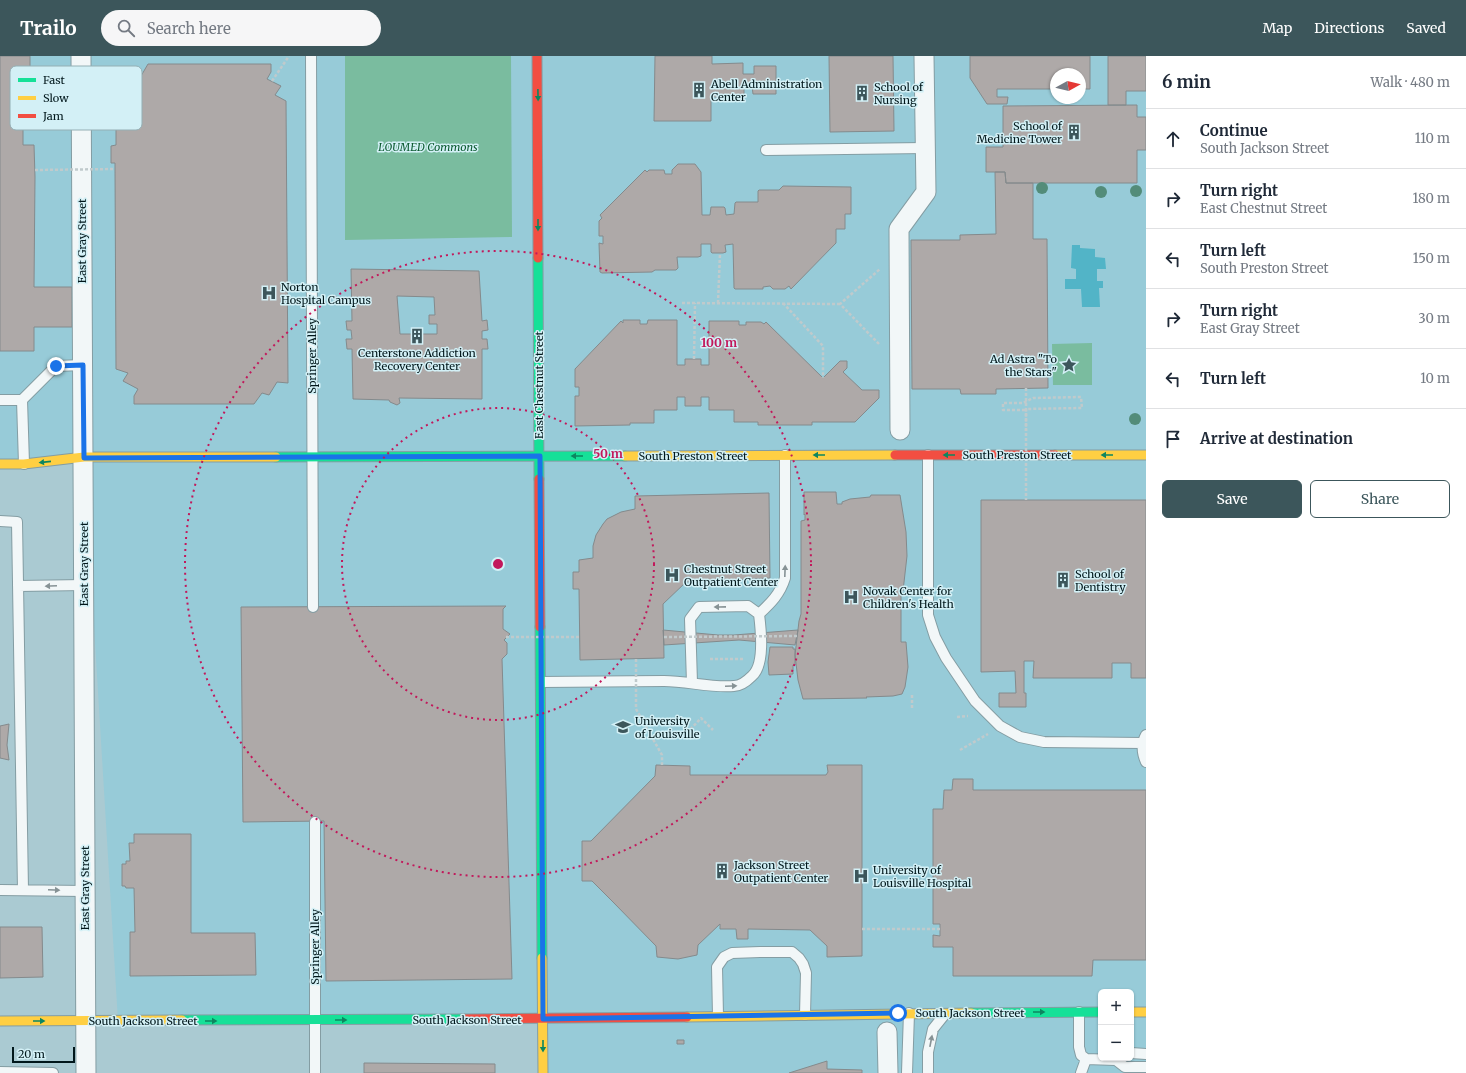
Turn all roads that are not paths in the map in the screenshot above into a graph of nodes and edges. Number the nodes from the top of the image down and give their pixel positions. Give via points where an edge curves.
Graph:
1 (81, 56) edge
2 (311, 56) edge
3 (537, 56) edge
4 (924, 56) edge
5 (81, 66) edge
6 (81, 130) edge
7 (925, 148) junction
8 (766, 150) dead end
9 (83, 365) junction
10 (0, 400) edge
11 (22, 400) junction
12 (900, 430) dead end
13 (785, 455) junction
14 (928, 455) junction
15 (1146, 455) edge
16 (540, 456) junction
17 (313, 457) junction
18 (84, 458) junction
19 (0, 464) edge
20 (24, 464) junction
21 (0, 521) edge
22 (84, 585) junction
23 (18, 586) junction
24 (313, 607) dead end
25 (759, 614) junction
26 (541, 682) junction
27 (692, 683) junction
28 (1144, 739) edge
29 (1146, 762) edge
30 (315, 822) dead end
31 (0, 890) edge
32 (23, 890) junction
33 (85, 891) junction
34 (1079, 1012) junction
35 (1098, 1012) edge
36 (1134, 1012) edge
37 (1146, 1012) edge
38 (909, 1013) junction
39 (946, 1013) junction
40 (805, 1015) junction
41 (718, 1016) junction
42 (543, 1019) junction
43 (86, 1020) junction
44 (315, 1020) junction
45 (0, 1021) edge
46 (886, 1032) dead end
47 (1134, 1053) edge
48 (1146, 1054) edge
49 (1086, 1059) junction
50 (1098, 1059) edge
51 (1119, 1061) edge
52 (1146, 1067) edge
53 (0, 1072) edge
54 (53, 1073) edge
55 (86, 1073) edge
56 (315, 1073) edge
57 (543, 1073) edge
58 (888, 1073) edge
59 (907, 1073) edge
60 (928, 1073) edge
61 (1081, 1073) edge

1 - 5 street, East Gray Street
2 - 17 lane, Springer Alley
3 -> 16 main road, East Chestnut Street
4 - 7 street
6 - 9 street, East Gray Street
7 - 8 lane
7 - 12 street via 926,192 899,229
9 - 11 lane via 56,366
9 - 18 street, East Gray Street
10 - 11 lane
11 - 20 lane
14 -> 13 main road, South Preston Street
13 -> 16 main road, South Preston Street
25 -> 13 lane via 773,602 785,578
15 -> 14 main road, South Preston Street
14 - 28 lane via 928,615 938,644 975,701 1000,726 1020,737 1044,742
16 - 17 main road, South Preston Street
16 - 26 main road, East Chestnut Street
17 - 18 main road, South Preston Street
17 - 24 lane, Springer Alley
18 -> 20 main road, South Preston Street
18 - 22 street, East Gray Street
19 - 20 main road, South Preston Street
21 - 23 lane via 17,522
22 -> 23 lane
22 - 33 street, East Gray Street
23 - 32 lane
27 -> 25 lane via 735,686 754,675 758,668 760,651
25 -> 27 lane via 748,606 699,607 690,619
26 - 27 lane
26 - 42 main road, East Chestnut Street
28 - 29 lane via 1142,752
30 - 44 lane, Springer Alley
31 - 32 lane
32 -> 33 lane
33 - 43 street, East Gray Street
34 - 35 main road, South Jackson Street
39 -> 34 main road, South Jackson Street
34 - 49 lane via 1079,1046 1081,1055
36 - 37 main road
38 - 39 main road, South Jackson Street
38 - 40 main road, South Jackson Street
38 - 59 lane
60 -> 39 lane via 928,1052 933,1029
40 - 41 main road, South Jackson Street
40 - 41 lane via 806,973 799,958 792,952 760,952 732,953 724,957 717,967
41 - 42 main road, South Jackson Street
44 -> 42 main road, South Jackson Street
42 -> 57 main road, East Chestnut Street
43 -> 44 main road, South Jackson Street
45 -> 43 main road, South Jackson Street
43 - 55 street, East Gray Street
44 - 56 lane, Springer Alley
46 - 58 street
47 - 48 lane
49 - 50 lane
49 - 61 lane
51 - 52 lane via 1125,1067
53 - 54 lane

